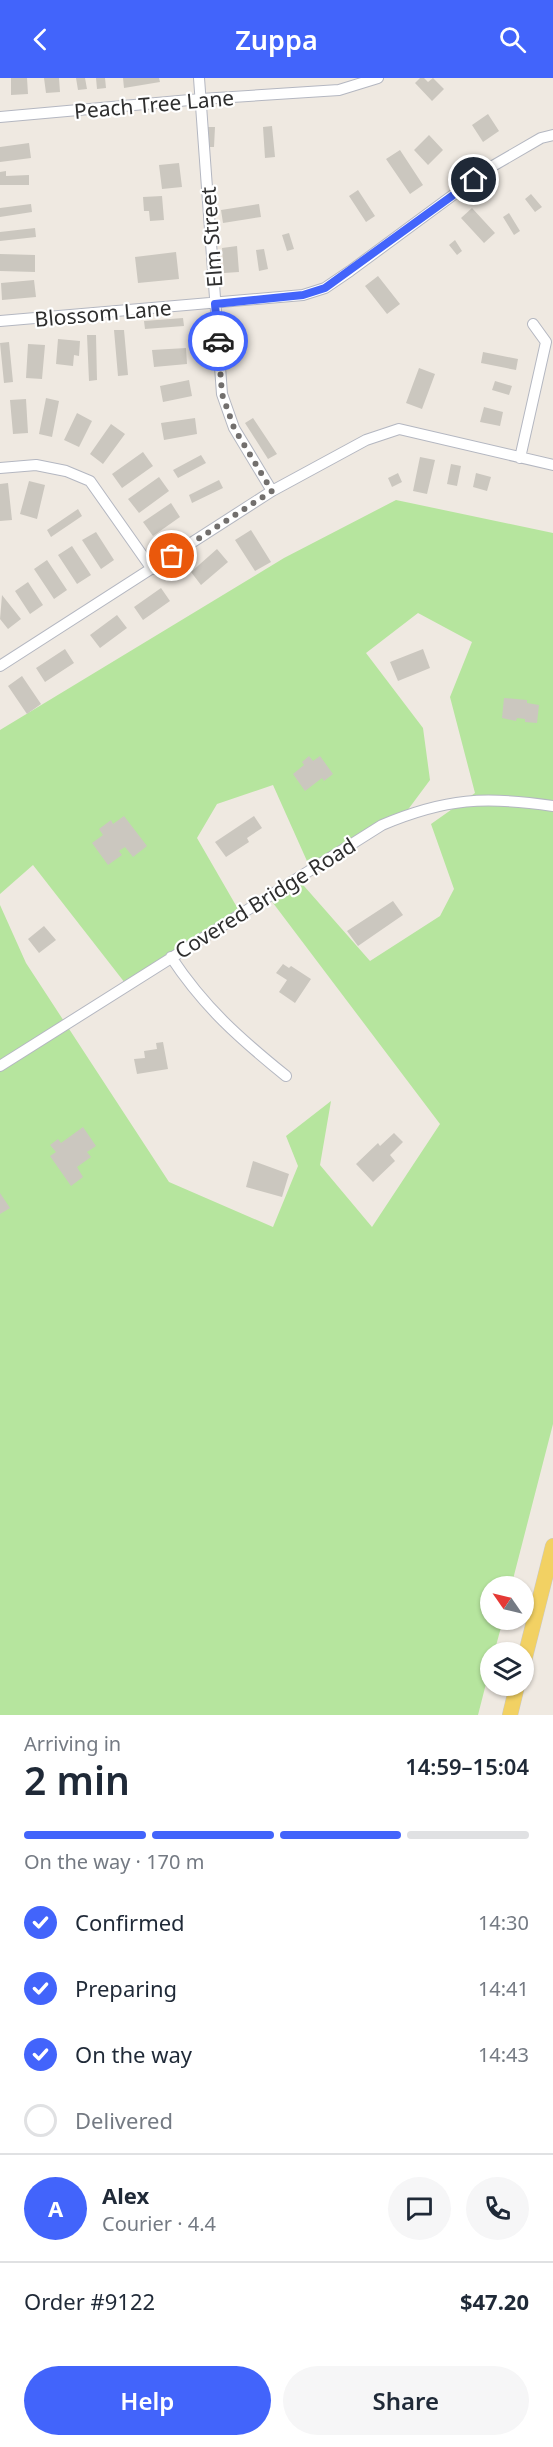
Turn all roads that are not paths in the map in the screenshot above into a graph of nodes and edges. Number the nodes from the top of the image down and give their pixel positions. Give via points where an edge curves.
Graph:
1 (199, 78) edge
2 (378, 78) edge
3 (201, 99) junction
4 (0, 117) edge
5 (553, 135) edge
6 (215, 304) junction
7 (0, 321) edge
8 (532, 324) dead end
9 (520, 458) junction
10 (553, 465) edge
11 (0, 468) edge
12 (272, 491) junction
13 (152, 569) junction
14 (0, 666) edge
15 (553, 806) edge
16 (171, 957) junction
17 (0, 1066) edge
18 (286, 1076) dead end
19 (553, 1546) edge
20 (529, 1642) edge
21 (515, 1696) edge
22 (510, 1715) edge

1 - 3 street, Elm Street
2 - 3 street, Peach Tree Lane via 339,90
3 - 4 street, Peach Tree Lane
3 - 6 street, Elm Street
5 - 6 street, Blossom Lane via 491,167 325,288 303,295
6 - 7 street, Blossom Lane
6 - 12 street, Elm Street via 222,394 234,428
8 - 9 street via 546,342
9 - 10 street
9 - 12 street via 399,429 366,440
11 - 13 street via 36,465 90,481
12 - 13 street
13 - 14 street
15 - 16 street, Covered Bridge Road via 477,799 416,811 382,825 333,854
16 - 17 street, Covered Bridge Road
16 - 18 street via 225,1025
19 - 20 main road
21 - 22 main road

